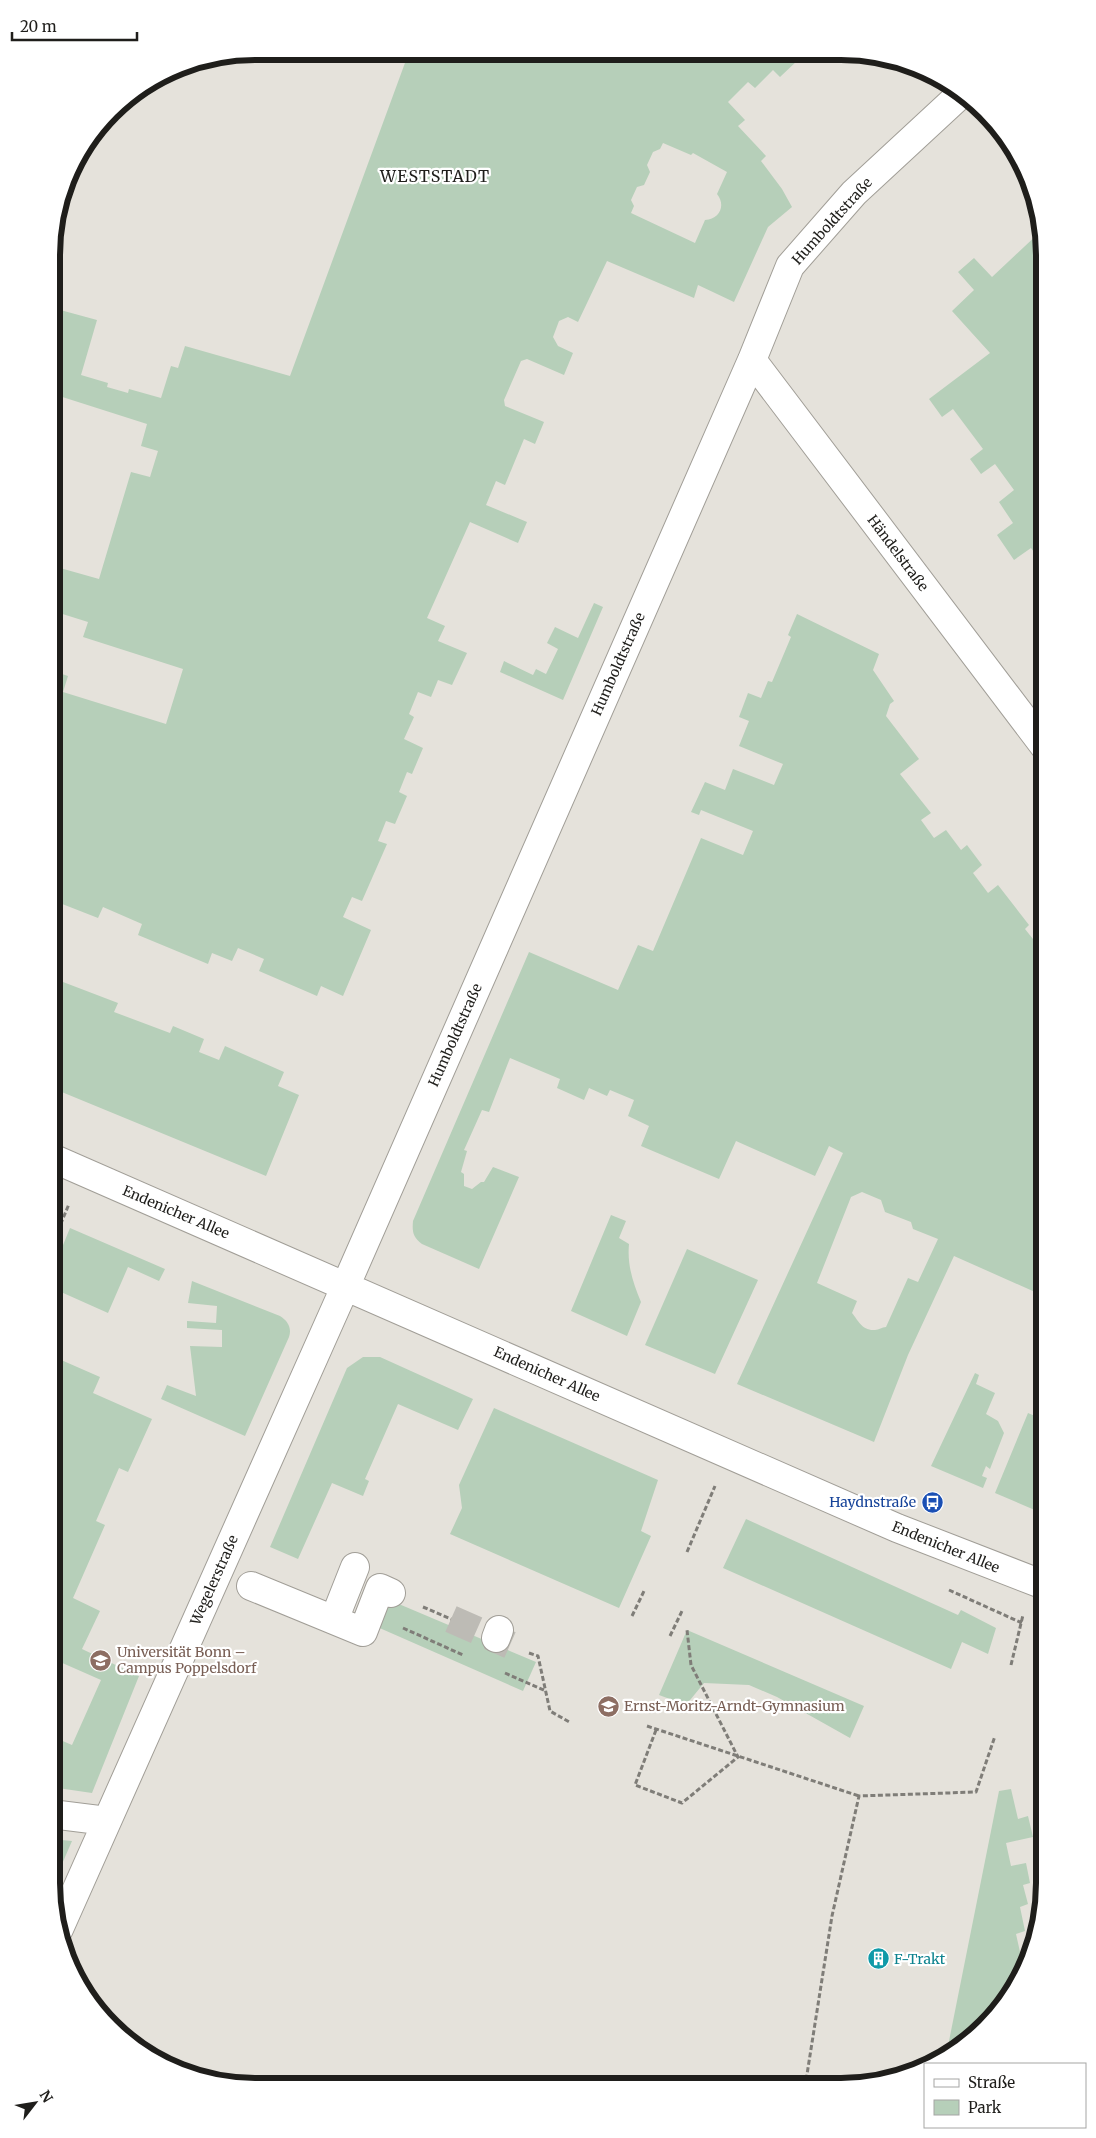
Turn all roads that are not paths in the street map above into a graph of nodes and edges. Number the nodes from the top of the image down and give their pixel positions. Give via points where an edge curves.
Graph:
1 (957, 98) edge
2 (752, 360) junction
3 (1036, 735) edge
4 (60, 1161) edge
5 (346, 1285) junction
6 (355, 1567) dead end
7 (1036, 1582) edge
8 (251, 1586) dead end
9 (391, 1593) dead end
10 (334, 1620) junction
11 (60, 1815) edge
12 (107, 1821) junction
13 (64, 1919) edge

1 - 2 street, Humboldtstraße via 854,193 790,266
2 - 3 street, Händelstraße
2 - 5 street, Humboldtstraße
4 - 5 street, Endenicher Allee
5 - 7 street, Endenicher Allee via 897,1528
5 - 12 street, Wegelerstraße
6 - 10 street
8 - 10 street
9 - 10 street via 380,1588 363,1632
11 - 12 street
12 - 13 street, Wegelerstraße

